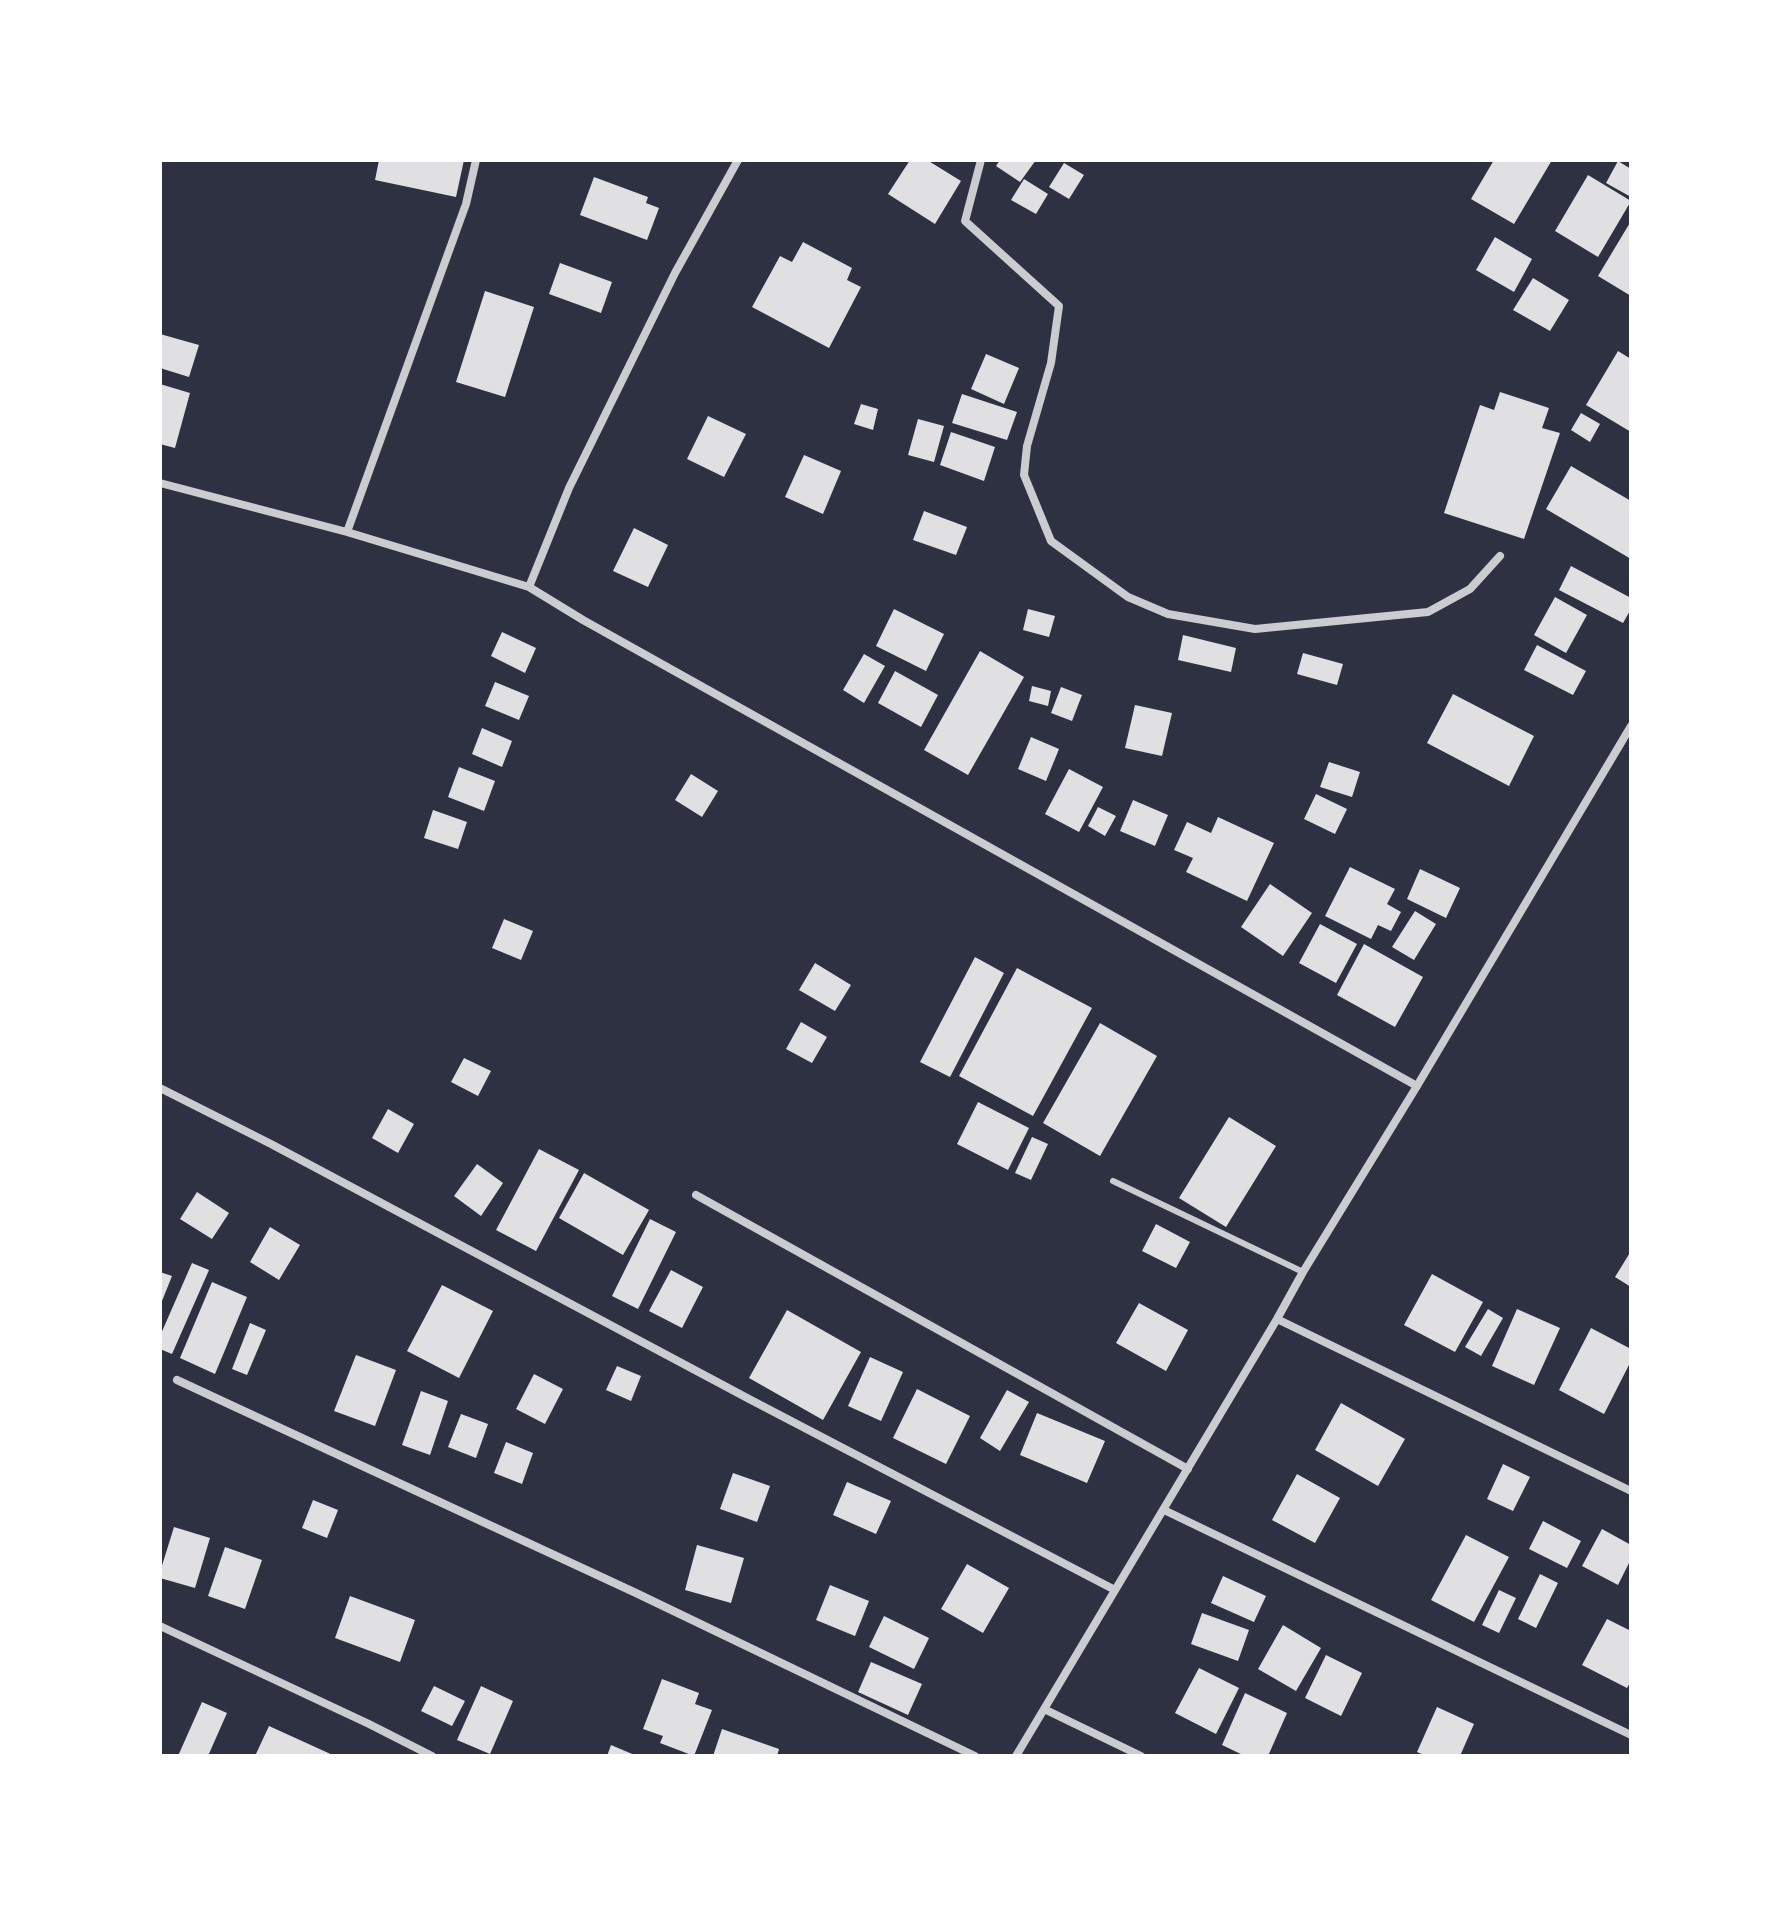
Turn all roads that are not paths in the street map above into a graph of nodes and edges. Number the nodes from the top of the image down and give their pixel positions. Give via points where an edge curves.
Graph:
1 (476, 160) edge
2 (738, 160) edge
3 (981, 160) edge
4 (160, 483) edge
5 (347, 532) junction
6 (1500, 556) dead end
7 (529, 587) junction
8 (1631, 726) edge
9 (1417, 1086) junction
10 (160, 1088) edge
11 (1113, 1181) dead end
12 (696, 1195) dead end
13 (1303, 1272) junction
14 (1277, 1319) junction
15 (177, 1380) dead end
16 (1188, 1469) junction
17 (1631, 1491) edge
18 (1164, 1510) junction
19 (1115, 1590) junction
20 (160, 1626) edge
21 (1044, 1709) junction
22 (1631, 1735) edge
23 (432, 1756) edge
24 (975, 1756) edge
25 (1016, 1756) edge
26 (1141, 1756) edge

1 - 5 street via 462,214
2 - 7 street via 675,273 569,488
3 - 6 street via 965,221 1059,306 1024,475 1051,541 1128,597 1168,614 1255,629 1428,612 1470,589
4 - 5 street
5 - 7 street
7 - 9 street
8 - 9 street
9 - 13 street
10 - 19 street
11 - 13 lane
12 - 16 street
13 - 14 street
14 - 16 street
14 - 17 street
15 - 24 street
16 - 18 street
18 - 19 street
18 - 22 street
19 - 21 street
20 - 23 street
21 - 25 street
21 - 26 street

